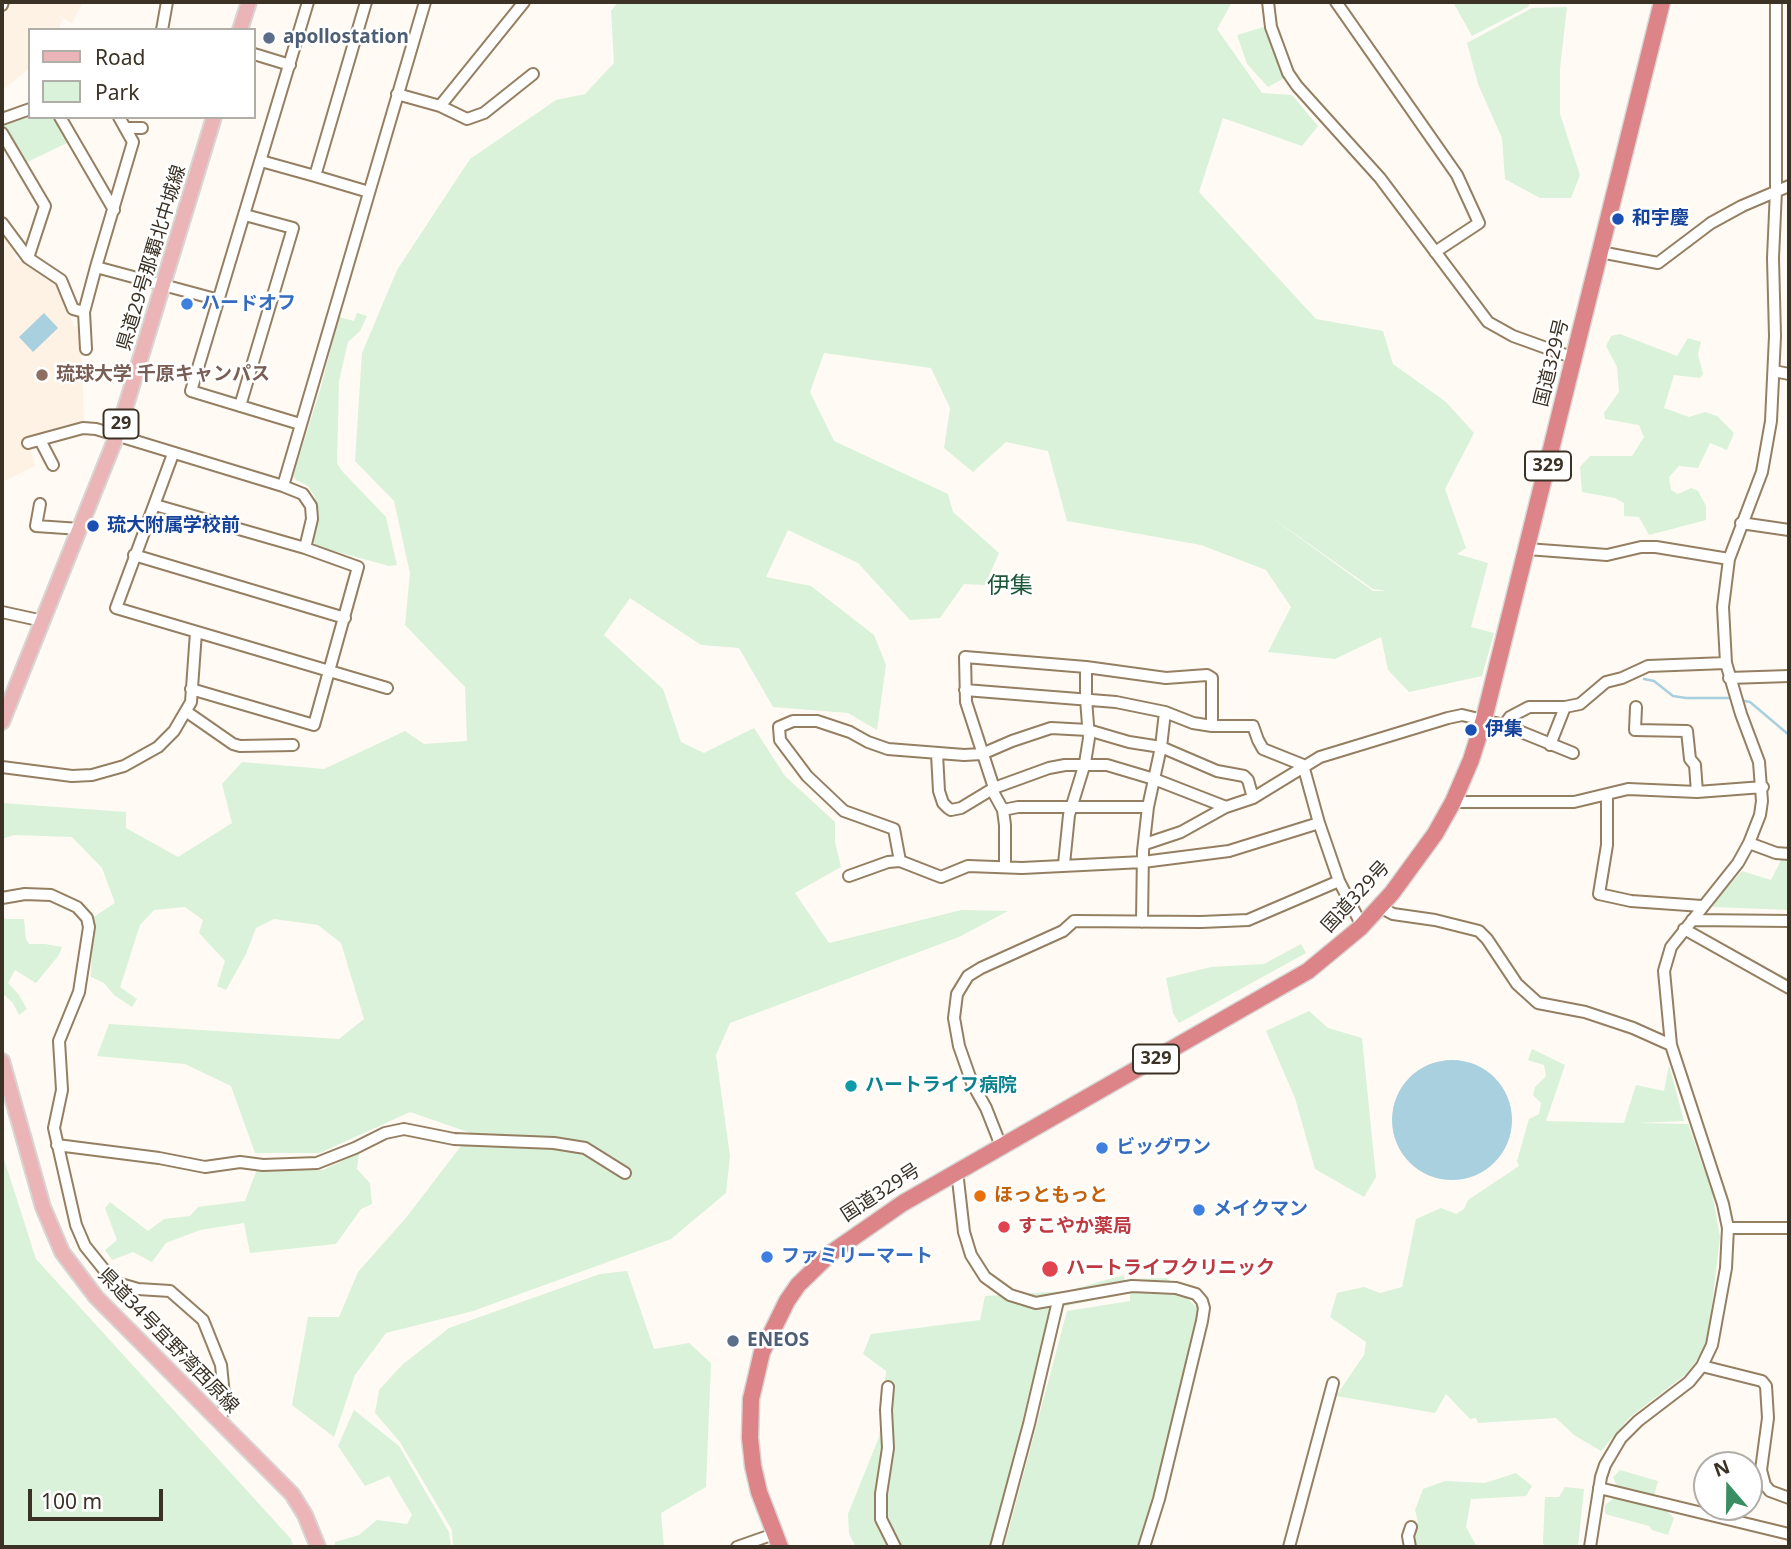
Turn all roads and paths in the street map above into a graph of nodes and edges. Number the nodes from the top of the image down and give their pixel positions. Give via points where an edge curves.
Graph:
1 (167, 2) edge
2 (249, 2) edge
3 (308, 2) edge
4 (366, 2) edge
5 (425, 2) edge
6 (524, 2) edge
7 (1268, 2) edge
8 (1336, 2) edge
9 (1662, 2) edge
10 (1776, 2) edge
11 (162, 28) edge
12 (241, 28) edge
13 (256, 55) edge
14 (290, 65) junction
15 (533, 74) dead end
16 (397, 94) junction
17 (440, 106) junction
18 (28, 110) edge
19 (2, 119) edge
20 (61, 119) edge
21 (120, 119) edge
22 (213, 119) edge
23 (125, 128) junction
24 (142, 128) dead end
25 (2, 133) edge
26 (261, 161) junction
27 (314, 176) junction
28 (1789, 186) edge
29 (1776, 190) junction
30 (369, 192) junction
31 (114, 210) junction
32 (245, 215) junction
33 (2, 223) edge
34 (1435, 252) junction
35 (1600, 252) junction
36 (28, 258) junction
37 (96, 267) junction
38 (165, 284) junction
39 (219, 300) junction
40 (84, 312) junction
41 (86, 349) dead end
42 (1574, 358) junction
43 (1774, 371) junction
44 (1789, 374) edge
45 (240, 406) junction
46 (300, 424) junction
47 (117, 435) junction
48 (173, 454) junction
49 (53, 465) dead end
50 (283, 486) junction
51 (40, 505) dead end
52 (155, 505) junction
53 (1741, 523) junction
54 (80, 529) junction
55 (1789, 530) edge
56 (305, 548) junction
57 (1527, 549) junction
58 (134, 555) junction
59 (1728, 559) junction
60 (2, 612) edge
61 (345, 618) junction
62 (43, 621) junction
63 (196, 632) junction
64 (1726, 663) junction
65 (1086, 667) junction
66 (330, 671) junction
67 (1789, 676) edge
68 (1729, 678) junction
69 (387, 688) dead end
70 (191, 689) junction
71 (965, 690) junction
72 (1086, 699) junction
73 (1565, 707) junction
74 (1636, 707) dead end
75 (187, 712) junction
76 (1165, 712) junction
77 (1484, 719) junction
78 (2, 722) edge
79 (1504, 724) junction
80 (1212, 726) junction
81 (1087, 730) junction
82 (293, 745) dead end
83 (1550, 745) junction
84 (1161, 747) junction
85 (1573, 753) dead end
86 (937, 754) junction
87 (982, 754) junction
88 (1085, 763) junction
89 (1303, 765) junction
90 (2, 767) edge
91 (1154, 779) junction
92 (1763, 787) junction
93 (993, 789) junction
94 (1697, 792) junction
95 (1607, 796) junction
96 (1253, 797) junction
97 (1453, 802) junction
98 (1071, 807) junction
99 (1148, 807) junction
100 (1226, 807) junction
101 (1003, 810) junction
102 (1319, 823) junction
103 (1749, 843) junction
104 (1145, 844) junction
105 (1789, 854) edge
106 (900, 860) junction
107 (1143, 862) junction
108 (1064, 864) junction
109 (1005, 867) junction
110 (849, 876) dead end
111 (1339, 881) junction
112 (2, 898) edge
113 (1702, 906) junction
114 (1380, 907) junction
115 (1789, 921) edge
116 (1142, 922) junction
117 (1688, 925) junction
118 (1362, 926) junction
119 (1789, 988) edge
120 (1671, 1045) junction
121 (2, 1061) edge
122 (57, 1145) junction
123 (1001, 1146) junction
124 (957, 1171) junction
125 (625, 1173) dead end
126 (1728, 1228) junction
127 (1789, 1228) edge
128 (1058, 1301) junction
129 (1702, 1366) junction
130 (1333, 1383) dead end
131 (888, 1387) dead end
132 (219, 1422) junction
133 (1599, 1488) junction
134 (1789, 1498) edge
135 (1412, 1527) dead end
136 (1789, 1534) edge
137 (777, 1541) edge
138 (318, 1547) edge
139 (737, 1547) edge
140 (895, 1547) edge
141 (996, 1547) edge
142 (1144, 1547) edge
143 (1289, 1547) edge
144 (1409, 1547) edge
145 (1590, 1547) edge

1 - 11 street
2 - 12 main road
3 - 14 street
4 - 27 street
5 - 16 street
6 - 17 street
7 - 34 street via 1271,27 1292,80 1380,178
8 - 34 street via 1457,175 1479,223
9 - 35 highway, 国道329号 / 329
10 - 29 street
13 - 14 street
14 - 26 street
15 - 17 street via 484,113 467,119
16 - 17 street
16 - 30 street
18 - 19 street
20 - 31 street
21 - 23 street
22 - 38 main road, 県道29号那覇北中城線 / 29
23 - 24 street
23 - 31 street via 133,142
25 - 36 street via 45,205
26 - 27 street
26 - 32 street
27 - 30 street
28 - 29 street
29 - 35 street via 1711,223 1658,263
29 - 43 street
30 - 46 street
31 - 37 street
32 - 39 street
32 - 45 street via 293,228
33 - 36 street
34 - 42 street via 1488,322
35 - 42 highway, 国道329号 / 329
36 - 40 street via 61,280 73,309
37 - 38 street
37 - 40 street
38 - 39 street
38 - 47 main road, 県道29号那覇北中城線 / 29
39 - 45 street via 191,390
40 - 41 street
42 - 57 highway, 国道329号 / 329
43 - 44 street
43 - 53 street via 1766,457
45 - 46 street
46 - 50 street
47 - 48 street
47 - 49 street via 83,428 34,442
47 - 54 main road, 県道29号那覇北中城線 / 29
48 - 50 street
48 - 52 street
50 - 56 street via 303,494 311,506
51 - 54 street via 36,526
52 - 56 street
52 - 58 street
53 - 55 street
53 - 59 street
54 - 62 main road, 県道29号那覇北中城線 / 29
56 - 61 street via 358,568
57 - 59 street via 1607,555 1656,547
57 - 77 highway, 国道329号 / 329
58 - 61 street
58 - 63 street via 116,608
59 - 64 street via 1723,607
60 - 62 street
61 - 66 street
62 - 78 main road, 県道29号那覇北中城線 / 29
63 - 66 street
63 - 70 street
64 - 68 street
64 - 73 street via 1648,666 1606,682 1580,704
65 - 71 street via 965,657
65 - 72 street
65 - 80 street via 1166,678 1207,675 1212,678
66 - 69 street
66 - 70 street via 314,725
67 - 68 street
68 - 92 street via 1759,762
70 - 75 street
71 - 72 street
71 - 87 street
72 - 76 street
72 - 81 street
73 - 79 street via 1529,707
73 - 83 street
74 - 94 street via 1635,730 1686,731
75 - 82 street via 233,744
75 - 90 street via 158,747 103,773 72,776
76 - 80 street
76 - 84 street
77 - 79 street
77 - 89 street via 1448,718
77 - 97 highway, 国道329号 / 329
79 - 83 street
80 - 89 street via 1253,726 1263,749
81 - 84 street
81 - 87 street via 1051,728
81 - 88 street
83 - 85 street
84 - 91 street
84 - 96 street via 1217,771 1244,776
86 - 87 street
86 - 93 street via 939,790 951,810
86 - 106 street via 888,750 817,721 779,727 780,740 807,776 844,811 894,829
87 - 93 street
88 - 91 street
88 - 93 street via 1049,768
88 - 98 street
89 - 96 street
89 - 102 street
91 - 99 street
91 - 100 street
92 - 94 street
92 - 103 street via 1760,815
93 - 101 street
94 - 95 street via 1628,789
95 - 97 street via 1574,802
95 - 113 street via 1607,845 1599,894
96 - 100 street
97 - 114 highway, 国道329号 / 329
98 - 99 street
98 - 101 street
98 - 108 street
99 - 104 street
100 - 104 street via 1181,832
101 - 109 street
102 - 107 street via 1229,851
102 - 111 street
103 - 105 street
103 - 113 street
104 - 107 street
106 - 109 street via 941,877 968,866
106 - 110 street
107 - 108 street
107 - 116 street
108 - 109 street
111 - 116 street via 1248,920
111 - 118 street
112 - 122 street via 51,895 77,906 87,918 79,992 59,1041
113 - 117 street
114 - 118 highway, 国道329号 / 329
114 - 120 street via 1393,914 1479,931 1517,984 1538,1003 1585,1012
115 - 117 street
116 - 123 street via 1074,922 981,968 964,982 954,1017 959,1046
117 - 119 street
117 - 120 street via 1671,947 1664,971
118 - 123 highway, 国道329号 / 329 via 1308,971
120 - 126 street
121 - 132 main road, 県道34号宜野湾西原線 via 43,1207 62,1252 96,1297
122 - 125 street via 205,1167 240,1162 317,1163 404,1129 454,1139 585,1148
122 - 132 street via 76,1225 100,1266 124,1287 170,1291 204,1320 221,1365 224,1409
123 - 124 highway, 国道329号 / 329
124 - 128 street via 964,1232 985,1277 1025,1300
124 - 137 highway, 国道329号 / 329 via 831,1253 798,1285 773,1327 755,1375 750,1419 753,1466
126 - 127 street
126 - 129 street via 1717,1325
128 - 141 street
128 - 142 street via 1132,1286 1176,1288 1196,1294 1202,1301 1202,1321
129 - 133 street via 1621,1438 1605,1465
129 - 134 street via 1762,1381 1766,1386 1768,1418 1760,1470 1769,1491
130 - 143 street
131 - 140 street via 881,1519
132 - 138 main road, 県道34号宜野湾西原線 via 292,1494
133 - 136 street
133 - 145 street
135 - 144 street
137 - 139 street

